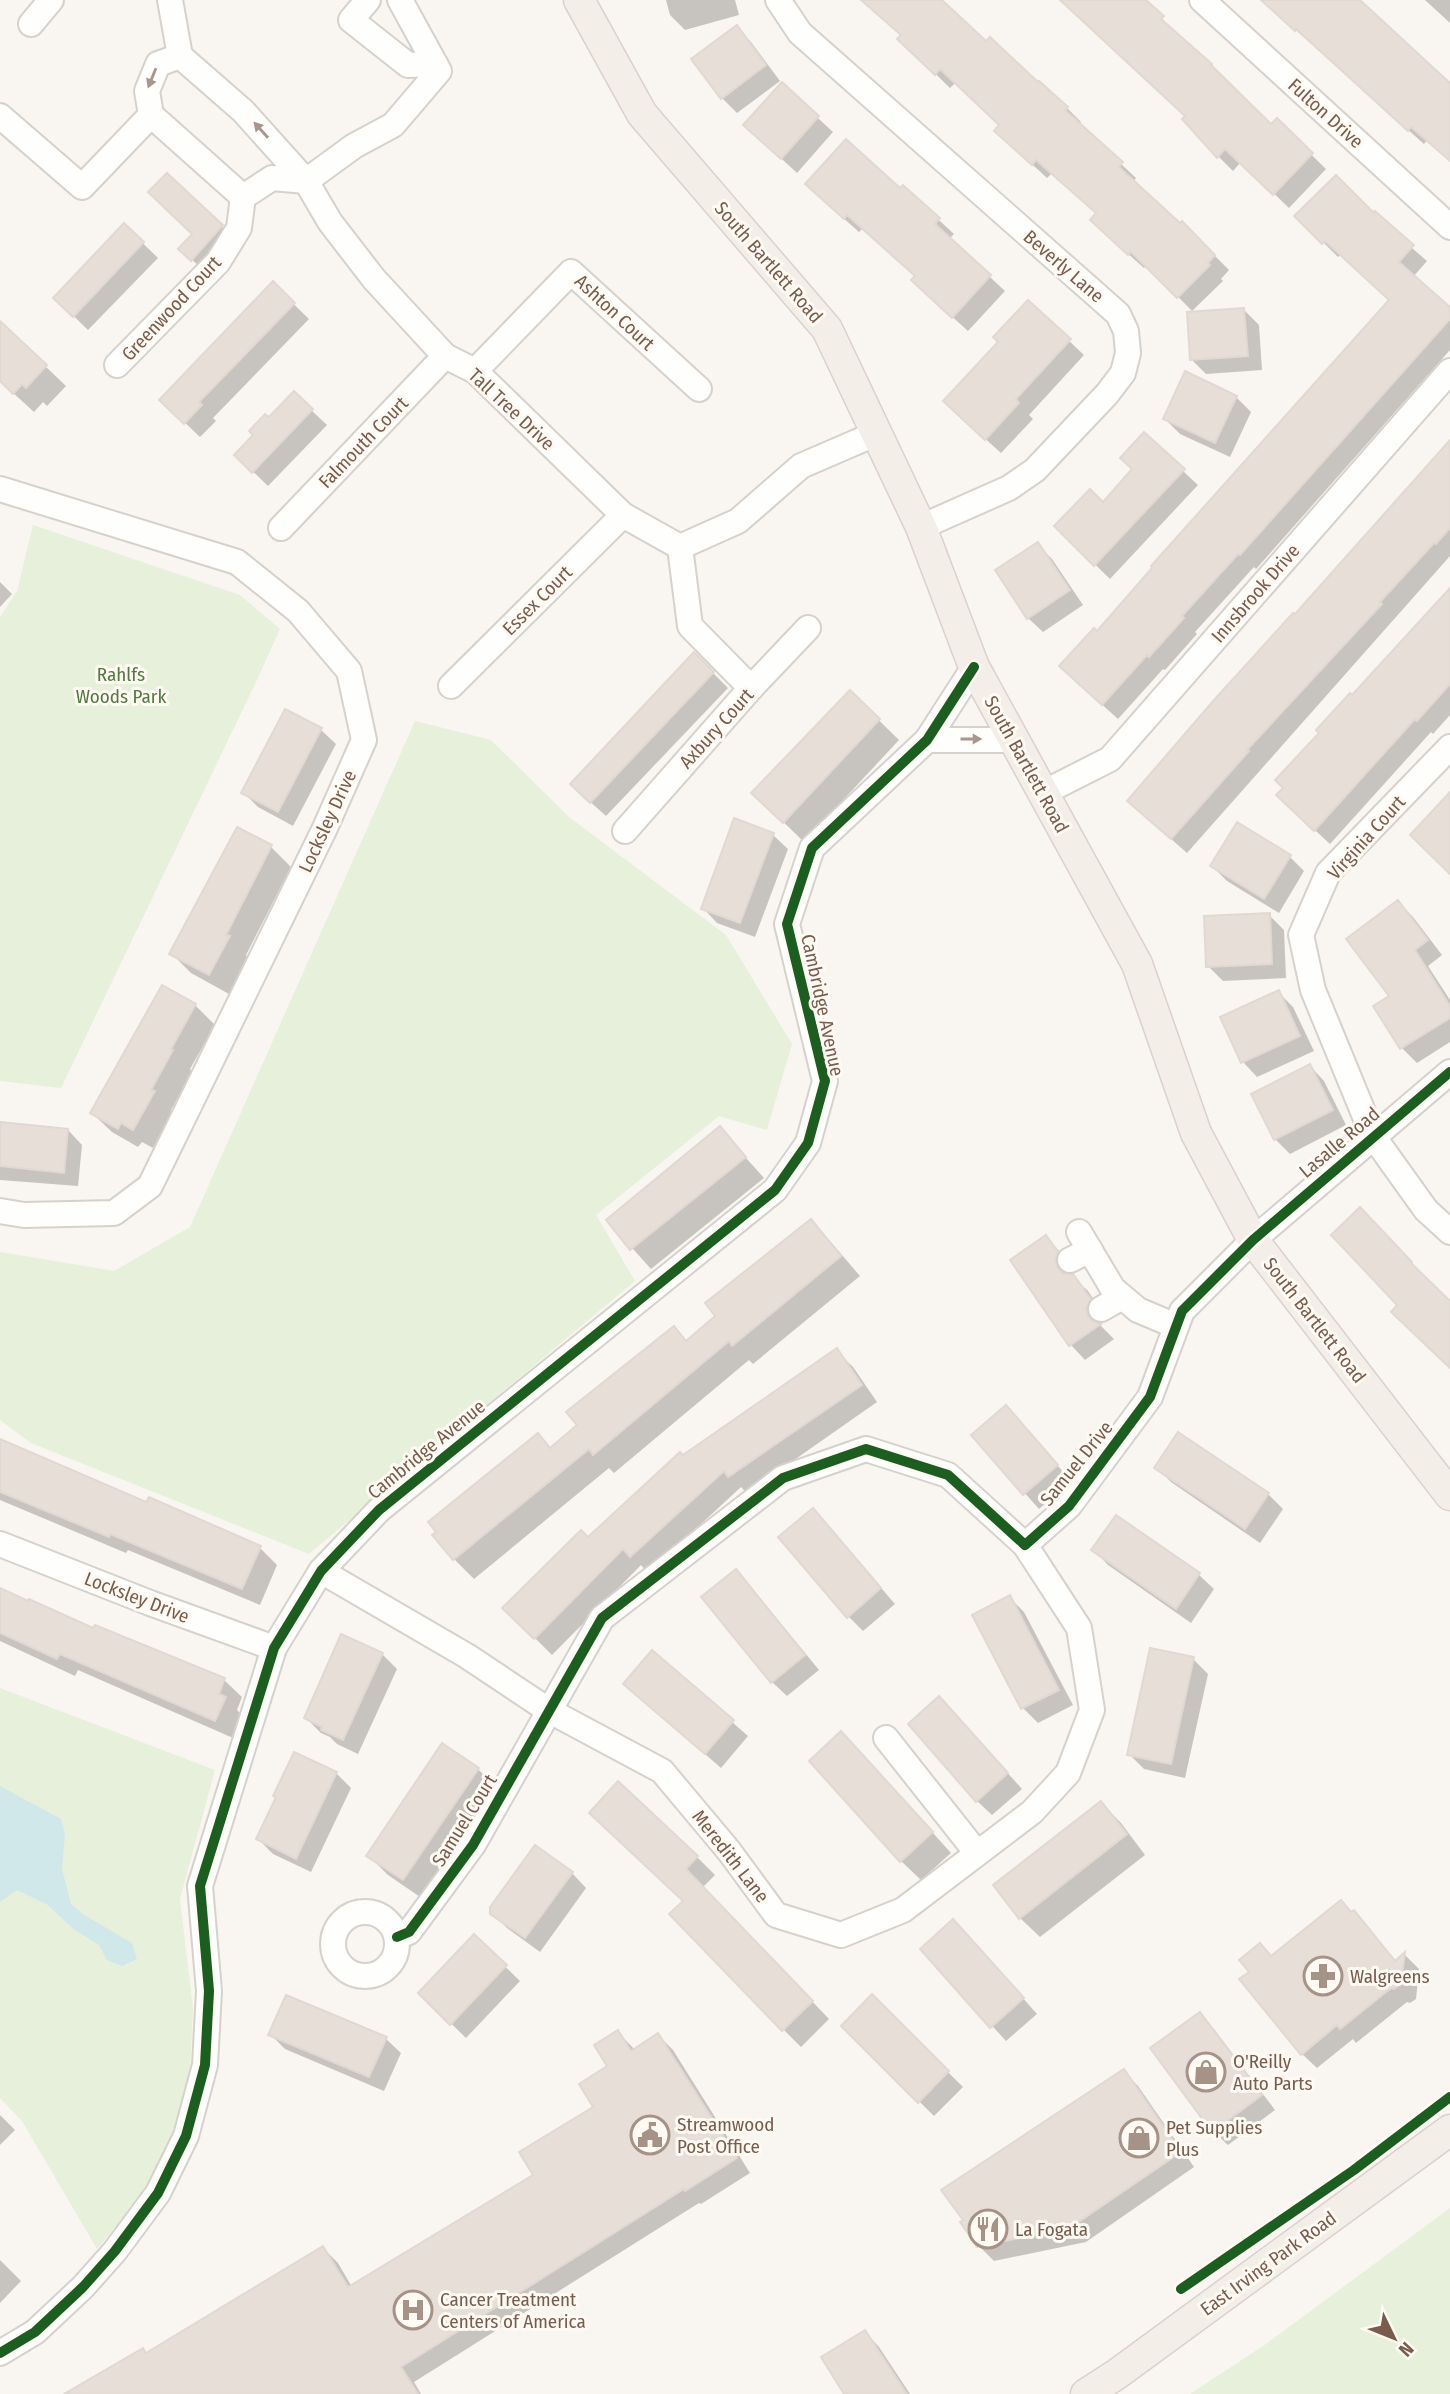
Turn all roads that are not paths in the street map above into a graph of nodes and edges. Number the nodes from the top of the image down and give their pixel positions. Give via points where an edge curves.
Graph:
1 (51, 0) edge
2 (170, 0) edge
3 (368, 0) edge
4 (400, 0) edge
5 (579, 0) edge
6 (778, 0) edge
7 (1202, 0) edge
8 (31, 24) dead end
9 (180, 56) junction
10 (435, 64) junction
11 (151, 115) junction
12 (0, 116) edge
13 (306, 181) junction
14 (243, 197) junction
15 (1450, 227) edge
16 (445, 356) junction
17 (117, 365) dead end
18 (475, 371) junction
19 (1450, 371) edge
20 (699, 389) dead end
21 (875, 433) junction
22 (0, 489) edge
23 (623, 515) junction
24 (922, 527) junction
25 (281, 528) dead end
26 (680, 547) junction
27 (808, 628) dead end
28 (974, 667) junction
29 (451, 686) dead end
30 (751, 688) junction
31 (927, 740) junction
32 (1014, 740) junction
33 (1450, 747) edge
34 (1043, 793) junction
35 (625, 831) dead end
36 (1450, 1072) edge
37 (1373, 1136) junction
38 (0, 1211) edge
39 (1450, 1232) edge
40 (1253, 1240) junction
41 (1080, 1247) dead end
42 (1122, 1297) junction
43 (1101, 1309) dead end
44 (1176, 1326) junction
45 (1450, 1494) edge
46 (0, 1544) edge
47 (1025, 1545) junction
48 (321, 1571) junction
49 (274, 1648) junction
50 (548, 1710) junction
51 (887, 1738) dead end
52 (977, 1853) junction
53 (397, 1937) dead end
54 (1450, 2130) edge
55 (0, 2353) edge
56 (1086, 2394) edge

1 - 8 street
2 - 9 street
3 - 10 street via 351,20 408,65
4 - 10 street
5 - 21 main road, South Bartlett Road via 642,114 827,329
6 - 24 street, Beverly Lane via 800,33 1118,314 1126,331 1128,353 1123,373 1035,470 1009,488
7 - 15 street, Fulton Drive
9 -> 11 street via 158,64 147,91
13 -> 9 street, Tall Tree Drive via 243,111
10 - 13 street via 439,71 393,125
11 - 12 street via 82,187
11 - 14 street
13 - 14 street via 272,177
13 - 16 street, Tall Tree Drive via 330,222 374,279
14 - 17 street, Greenwood Court via 239,228 218,262
16 - 18 street, Tall Tree Drive
16 - 25 street, Falmouth Court
18 - 20 street, Ashton Court via 571,272
18 - 23 street, Tall Tree Drive
19 - 34 street, Innsbrook Drive via 1110,759
21 - 24 main road, South Bartlett Road
21 - 26 street via 801,466 738,521
22 - 38 street, Locksley Drive via 237,562 298,611 349,671 364,740 150,1186 114,1213 24,1215
23 - 26 street, Tall Tree Drive
23 - 29 street, Essex Court
24 - 28 main road, South Bartlett Road
26 - 30 street via 690,626
27 - 30 street, Axbury Court
28 - 31 street, Cambridge Avenue
28 - 32 main road, South Bartlett Road
30 - 35 street, Axbury Court
31 -> 32 street
31 - 48 street, Cambridge Avenue via 812,848 788,924 825,1081 808,1143 775,1190 379,1510
32 - 34 main road, South Bartlett Road
33 - 37 street, Virginia Court via 1328,873 1301,934 1312,990
34 - 40 main road, South Bartlett Road via 1137,964 1196,1133
36 - 37 street, Lasalle Road
37 - 39 street, Virginia Court via 1426,1210
37 - 40 street, Lasalle Road
40 - 44 street, Samuel Drive via 1182,1311
40 - 45 main road, South Bartlett Road
41 - 42 street
42 - 43 street
42 - 44 street via 1138,1310
44 - 47 street, Samuel Drive via 1150,1398 1069,1506
46 - 49 street, Locksley Drive
47 - 50 street via 948,1475 866,1449 783,1478 602,1618
47 - 52 street, Meredith Lane via 1079,1628 1092,1710 1068,1773 1032,1812
48 - 49 street, Cambridge Avenue
48 - 50 street, Meredith Lane via 467,1656
49 - 55 street, Cambridge Avenue via 200,1886 209,1991 205,2065 186,2136 158,2193 115,2251 35,2332
50 - 52 street, Meredith Lane via 662,1771 776,1915 841,1935 903,1910
50 - 53 street, Samuel Court via 473,1845 409,1932
51 - 52 street
54 - 56 main road, East Irving Park Road

